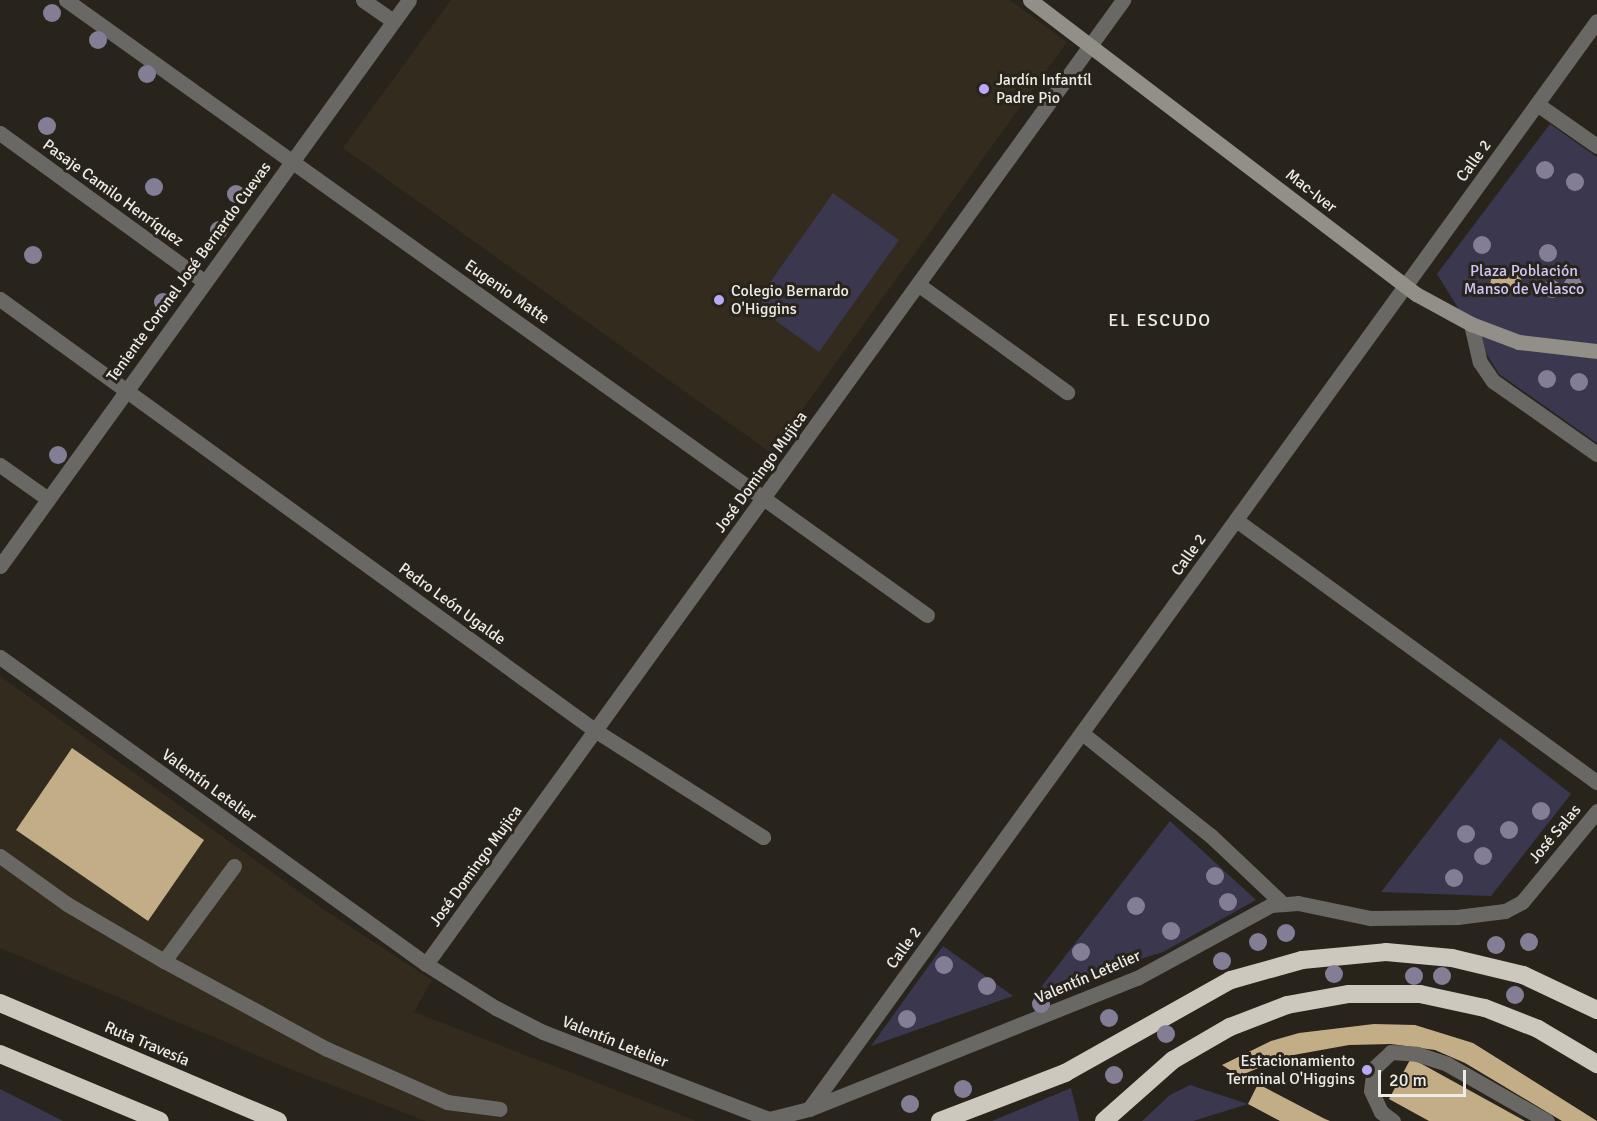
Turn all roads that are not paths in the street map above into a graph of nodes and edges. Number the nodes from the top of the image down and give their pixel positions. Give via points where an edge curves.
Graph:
1 (66, 0) edge
2 (363, 0) edge
3 (409, 0) edge
4 (1030, 0) edge
5 (1123, 0) edge
6 (393, 21) junction
7 (1597, 21) edge
8 (1092, 45) junction
9 (1537, 104) junction
10 (0, 133) edge
11 (1597, 146) edge
12 (292, 161) junction
13 (205, 282) junction
14 (919, 285) junction
15 (1405, 287) junction
16 (0, 299) edge
17 (1472, 324) junction
18 (1597, 351) edge
19 (126, 391) junction
20 (1067, 392) dead end
21 (1597, 454) edge
22 (0, 465) edge
23 (48, 499) junction
24 (765, 499) junction
25 (1236, 520) junction
26 (0, 567) edge
27 (927, 615) dead end
28 (0, 657) edge
29 (596, 731) junction
30 (1082, 733) junction
31 (1597, 782) edge
32 (1597, 811) edge
33 (763, 837) dead end
34 (0, 856) edge
35 (234, 866) dead end
36 (1282, 903) junction
37 (164, 961) junction
38 (426, 964) junction
39 (0, 1003) edge
40 (1597, 1011) edge
41 (0, 1054) edge
42 (1597, 1064) edge
43 (130, 1109) junction
44 (500, 1109) dead end
45 (810, 1109) junction
46 (144, 1121) edge
47 (160, 1121) edge
48 (278, 1121) edge
49 (940, 1121) edge
50 (1104, 1121) edge
51 (1393, 1121) edge
52 (1547, 1121) edge

1 - 12 street, Eugenio Matte
2 - 6 street
3 - 6 street, Teniente Coronel José Bernardo Cuevas
4 - 8 street, Mac-Iver
5 - 8 street, José Domingo Mujica
6 - 12 street, Teniente Coronel José Bernardo Cuevas
7 - 9 street, Calle 2
8 - 14 street, José Domingo Mujica
8 - 15 street, Mac-Iver
9 - 11 street
9 - 15 street, Calle 2
10 - 13 street, Pasaje Camilo Henríquez
12 - 13 street, Teniente Coronel José Bernardo Cuevas
12 - 24 street, Eugenio Matte
13 - 19 street, Teniente Coronel José Bernardo Cuevas
14 - 20 street
14 - 24 street, José Domingo Mujica
15 - 17 street, Mac-Iver
15 - 25 street, Calle 2
16 - 19 street, Pedro León Ugalde
17 - 18 street, Mac-Iver via 1519,342
17 - 21 street via 1480,362 1492,381
19 - 23 street, Teniente Coronel José Bernardo Cuevas
19 - 29 street, Pedro León Ugalde
22 - 23 street
23 - 26 street, Teniente Coronel José Bernardo Cuevas
24 - 27 street, Eugenio Matte
24 - 29 street, José Domingo Mujica
25 - 30 street, Calle 2
25 - 31 street
28 - 38 street, Valentín Letelier
29 - 33 street, Pedro León Ugalde
29 - 38 street, José Domingo Mujica
30 - 36 street via 1210,835
30 - 45 street, Calle 2
32 - 36 street, José Salas via 1521,903 1485,915 1371,918
34 - 37 street via 67,904
35 - 37 street
36 - 45 street, Valentín Letelier via 1260,910 1137,978
37 - 44 street via 327,1049 389,1077 447,1102
38 - 45 street, Valentín Letelier via 543,1032 746,1113 769,1119
39 - 48 highway, Ruta Travesía
40 - 49 highway via 1523,975 1452,958 1386,952 1302,960 1231,980 1065,1073
41 - 43 highway
42 - 50 highway via 1538,1029 1485,1008 1420,994 1349,994 1287,1005 1230,1026 1173,1060
43 - 46 highway
43 - 47 highway
51 - 52 street via 1381,1112 1371,1091 1374,1068 1391,1052 1417,1054 1446,1064

